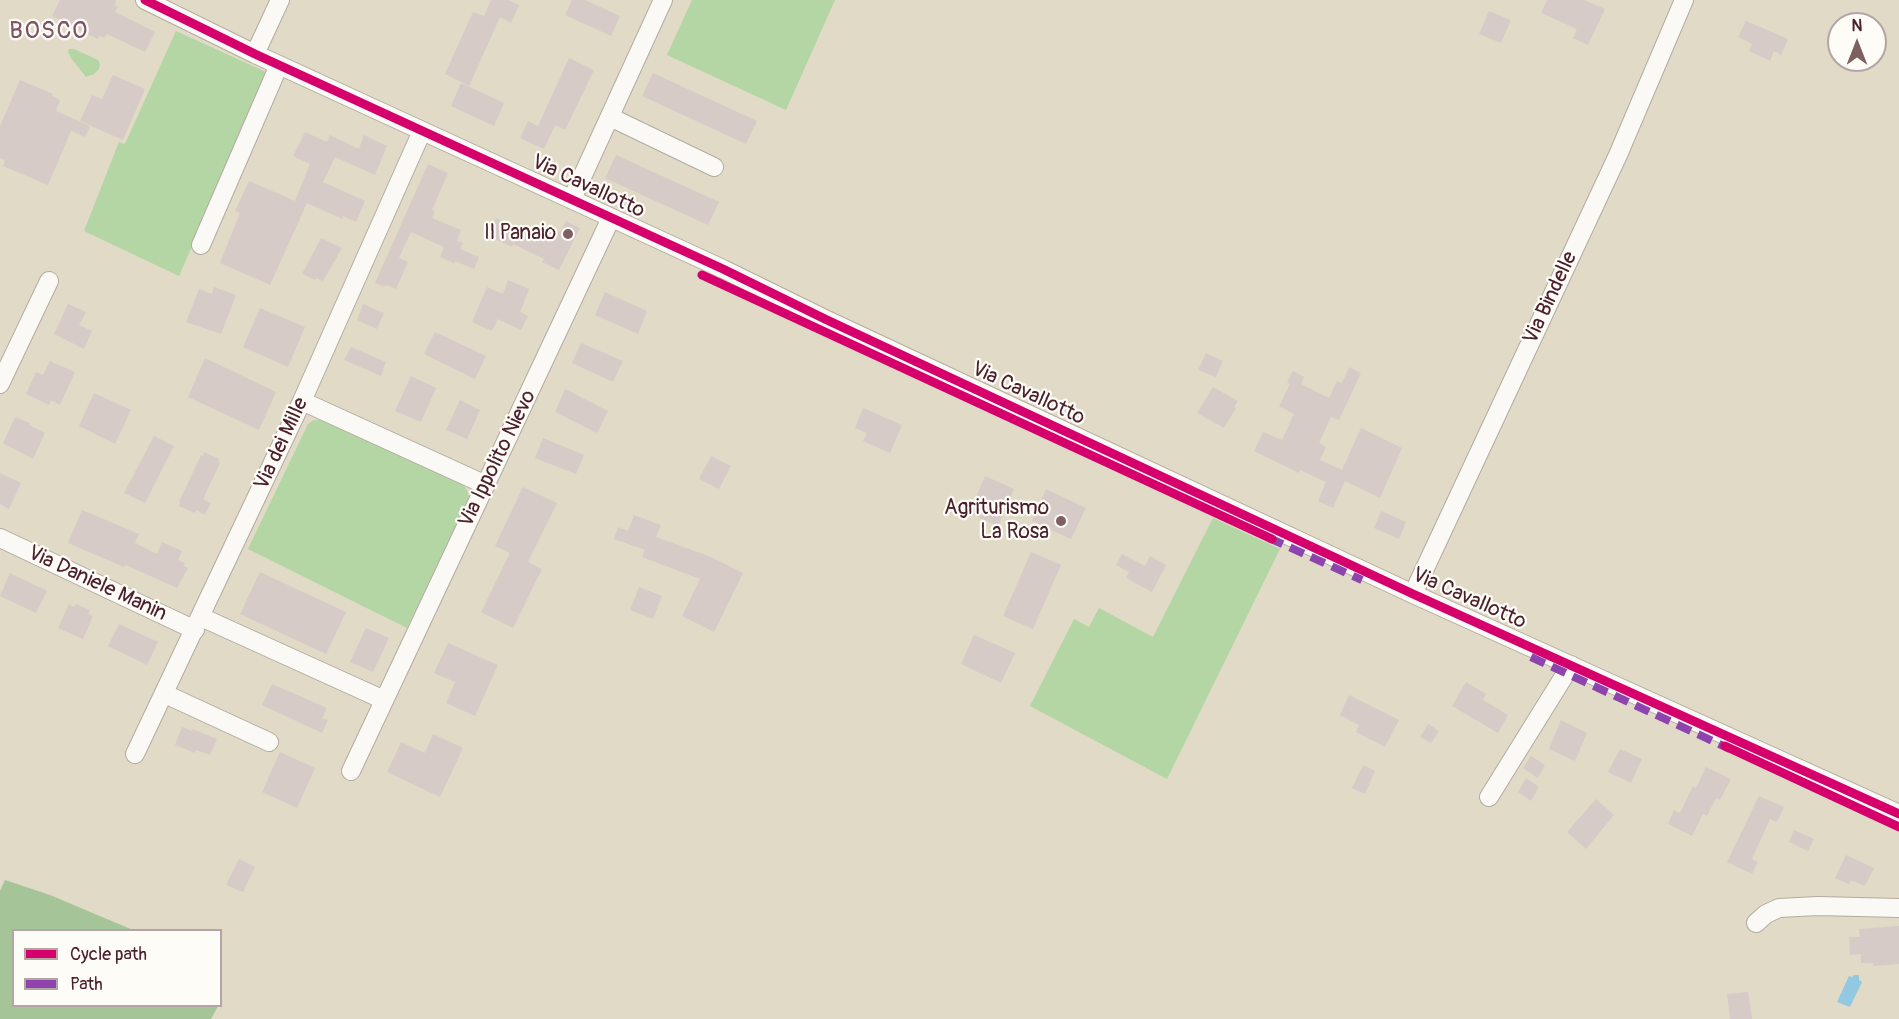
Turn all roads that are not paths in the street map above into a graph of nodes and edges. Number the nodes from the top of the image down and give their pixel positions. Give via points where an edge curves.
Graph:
1 (280, 0) edge
2 (663, 0) edge
3 (1684, 0) edge
4 (153, 2) edge
5 (255, 54) junction
6 (279, 65) junction
7 (610, 117) junction
8 (422, 131) junction
9 (714, 167) dead end
10 (572, 200) junction
11 (611, 218) junction
12 (201, 245) dead end
13 (49, 281) dead end
14 (0, 384) edge
15 (303, 401) junction
16 (486, 485) junction
17 (0, 538) edge
18 (1413, 594) junction
19 (198, 624) junction
20 (1571, 665) junction
21 (165, 694) junction
22 (384, 700) junction
23 (268, 742) dead end
24 (135, 754) dead end
25 (351, 771) dead end
26 (1489, 797) dead end
27 (1899, 814) edge
28 (1899, 908) edge
29 (1756, 923) dead end

1 - 5 street
2 - 7 street
3 - 18 street, Via Bindelle via 1618,156
4 - 5 street, Via Cavallotto
5 - 6 street, Via Cavallotto
6 - 8 street, Via Cavallotto
6 - 12 street
7 - 9 street
7 - 10 street
8 - 10 street, Via Cavallotto
8 - 15 street, Via dei Mille
10 - 11 street, Via Cavallotto
11 - 16 street, Via Ippolito Nievo
11 - 18 street, Via Cavallotto
13 - 14 street
15 - 16 street
15 - 19 street, Via dei Mille
16 - 22 street, Via Ippolito Nievo
17 - 19 street, Via Daniele Manin
18 - 20 street, Via Cavallotto
19 - 21 street, Via dei Mille
19 - 22 street
20 - 26 street
20 - 27 street, Via Cavallotto
21 - 23 street
21 - 24 street, Via dei Mille
22 - 25 street, Via Ippolito Nievo
28 - 29 street via 1779,908

